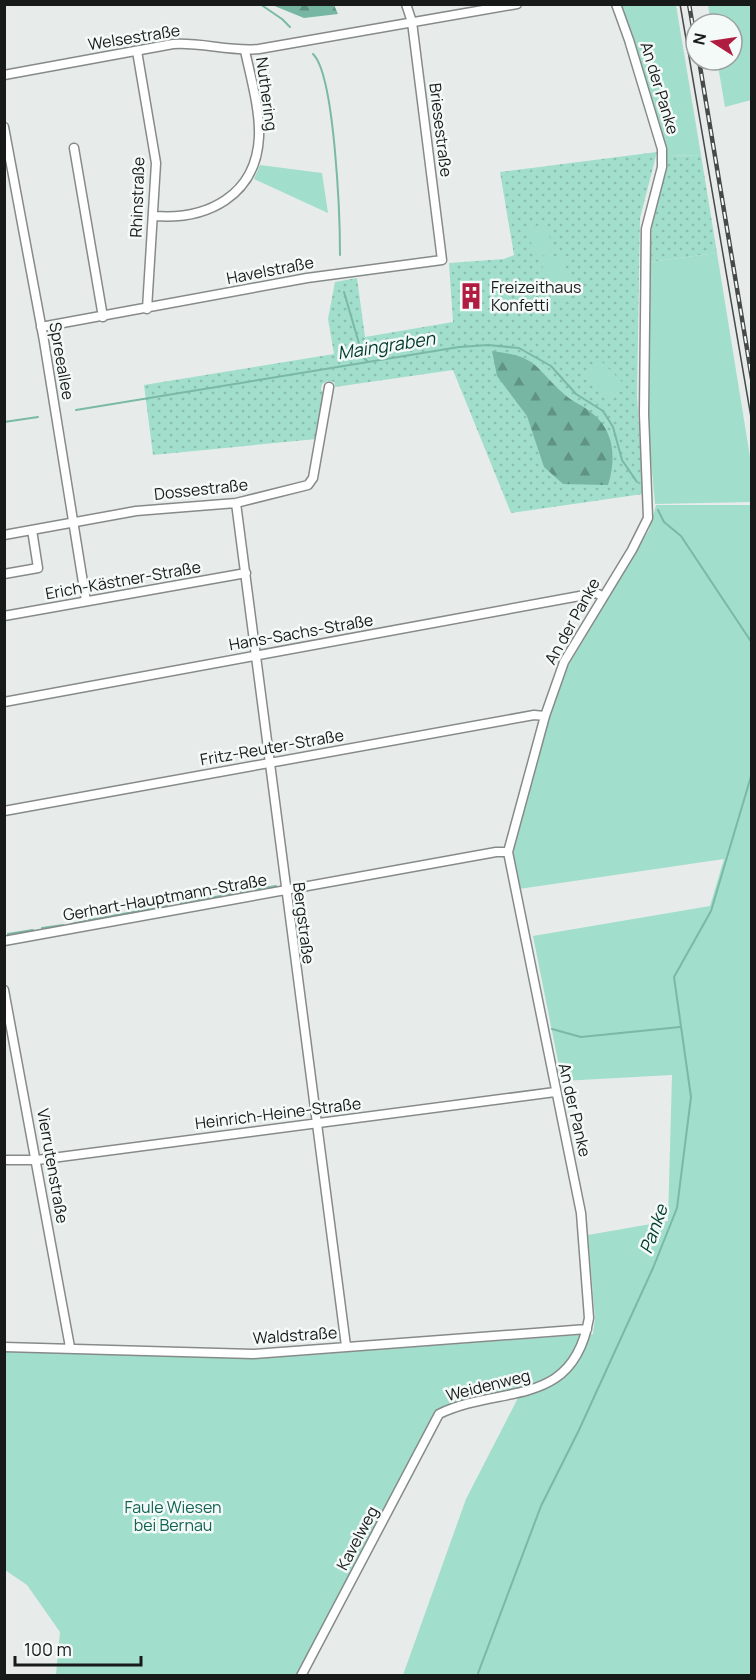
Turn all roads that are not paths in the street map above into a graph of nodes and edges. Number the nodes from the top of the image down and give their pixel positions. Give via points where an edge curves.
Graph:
1 (406, 4) edge
2 (517, 4) edge
3 (616, 4) edge
4 (412, 22) junction
5 (137, 51) junction
6 (245, 51) junction
7 (4, 75) edge
8 (4, 127) edge
9 (74, 148) dead end
10 (155, 216) junction
11 (442, 260) joint
12 (147, 309) junction
13 (103, 316) junction
14 (41, 327) junction
15 (329, 387) dead end
16 (236, 503) junction
17 (74, 522) junction
18 (32, 530) junction
19 (4, 535) edge
20 (246, 573) junction
21 (4, 574) edge
22 (602, 596) junction
23 (86, 601) junction
24 (4, 616) edge
25 (255, 656) junction
26 (4, 702) edge
27 (544, 716) junction
28 (269, 762) junction
29 (4, 811) edge
30 (508, 852) junction
31 (284, 891) junction
32 (4, 941) edge
33 (4, 990) edge
34 (555, 1092) junction
35 (316, 1125) junction
36 (4, 1160) edge
37 (37, 1160) junction
38 (587, 1329) junction
39 (346, 1346) junction
40 (4, 1347) edge
41 (70, 1347) junction
42 (439, 1414) joint
43 (301, 1676) edge

1 - 4 street, Briesestraße
2 - 4 street, Welsestraße
3 - 22 street, An der Panke via 660,139 662,167 646,229 644,437 648,518
4 - 6 street, Welsestraße
4 - 11 street, Briesestraße
5 - 6 street, Welsestraße via 190,43
5 - 7 street, Welsestraße
5 - 10 street, Rhinstraße via 156,163
6 - 10 street, Nuthering via 259,135 251,169 239,187 216,207 187,216
8 - 14 street, Spreeallee
9 - 13 street
10 - 12 street, Rhinstraße via 148,262
11 - 12 street, Havelstraße via 307,278
12 - 13 street, Havelstraße
13 - 14 street, Havelstraße
14 - 17 street, Spreeallee
15 - 16 street, Dossestraße via 313,478 308,485
16 - 17 street, Dossestraße via 136,511
16 - 20 street, Bergstraße
17 - 18 street, Dossestraße
17 - 23 street, Spreeallee
18 - 19 street, Dossestraße
18 - 21 street via 38,568
20 - 23 street, Erich-Kästner-Straße
20 - 25 street, Bergstraße
22 - 25 street, Hans-Sachs-Straße via 596,593
22 - 27 street, An der Panke via 564,662
23 - 24 street, Erich-Kästner-Straße
25 - 26 street, Hans-Sachs-Straße
25 - 28 street, Bergstraße
27 - 28 street, Fritz-Reuter-Straße
27 - 30 street, An der Panke
28 - 29 street, Fritz-Reuter-Straße
28 - 31 street, Bergstraße
30 - 31 street, Gerhart-Hauptmann-Straße
30 - 34 street, An der Panke
31 - 32 street, Gerhart-Hauptmann-Straße
31 - 35 street, Bergstraße
33 - 37 street, Vierrutenstraße
34 - 35 street, Heinrich-Heine-Straße
34 - 38 street, An der Panke via 581,1213
35 - 37 street, Heinrich-Heine-Straße
35 - 39 street, Bergstraße
36 - 37 street, Heinrich-Heine-Straße
37 - 41 street, Vierrutenstraße
38 - 39 street, Waldstraße
38 - 42 street, Weidenweg via 575,1358 545,1385
39 - 41 street, Waldstraße via 253,1354
40 - 41 street, Waldstraße
42 - 43 street, Kavelweg

